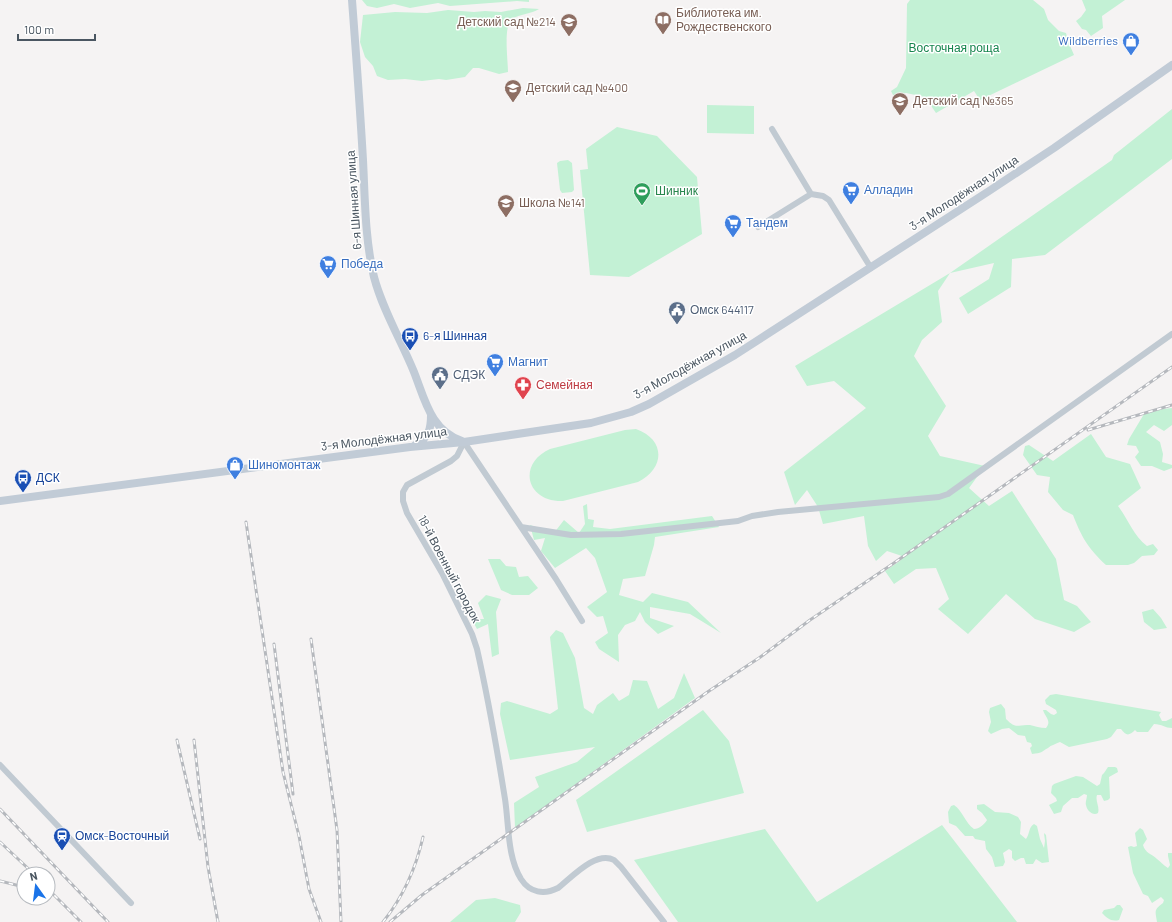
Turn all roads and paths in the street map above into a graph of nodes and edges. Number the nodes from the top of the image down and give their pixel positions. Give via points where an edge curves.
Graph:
1 (352, 0) edge
2 (1172, 65) edge
3 (772, 129) dead end
4 (811, 194) junction
5 (758, 227) dead end
6 (871, 268) junction
7 (1172, 334) edge
8 (431, 415) junction
9 (464, 442) junction
10 (410, 447) junction
11 (0, 501) edge
12 (521, 527) junction
13 (582, 622) dead end
14 (0, 765) edge
15 (131, 903) dead end
16 (664, 922) edge

1 - 8 main road, 6-я Шинная улица via 371,263 385,312 410,362
2 - 6 main road, 3-я Молодёжная улица via 1054,148
3 - 4 street
4 - 5 street
4 - 6 street via 829,200
6 - 9 main road, 3-я Молодёжная улица via 735,355 631,412 591,423
7 - 12 street via 939,498 778,512 738,520 621,534 571,535
8 - 9 main road, 6-я Шинная улица via 446,434
8 - 10 main road via 429,433 423,441
9 - 10 main road, 3-я Молодёжная улица
9 - 12 street
9 - 16 street, 18-й Военный городок via 457,456 451,461 407,485 403,492 403,501 407,513 442,573 477,649 502,778 516,869 528,887 540,892 552,891 589,863 604,858 614,860
10 - 11 main road, 3-я Молодёжная улица
12 - 13 street
14 - 15 street

